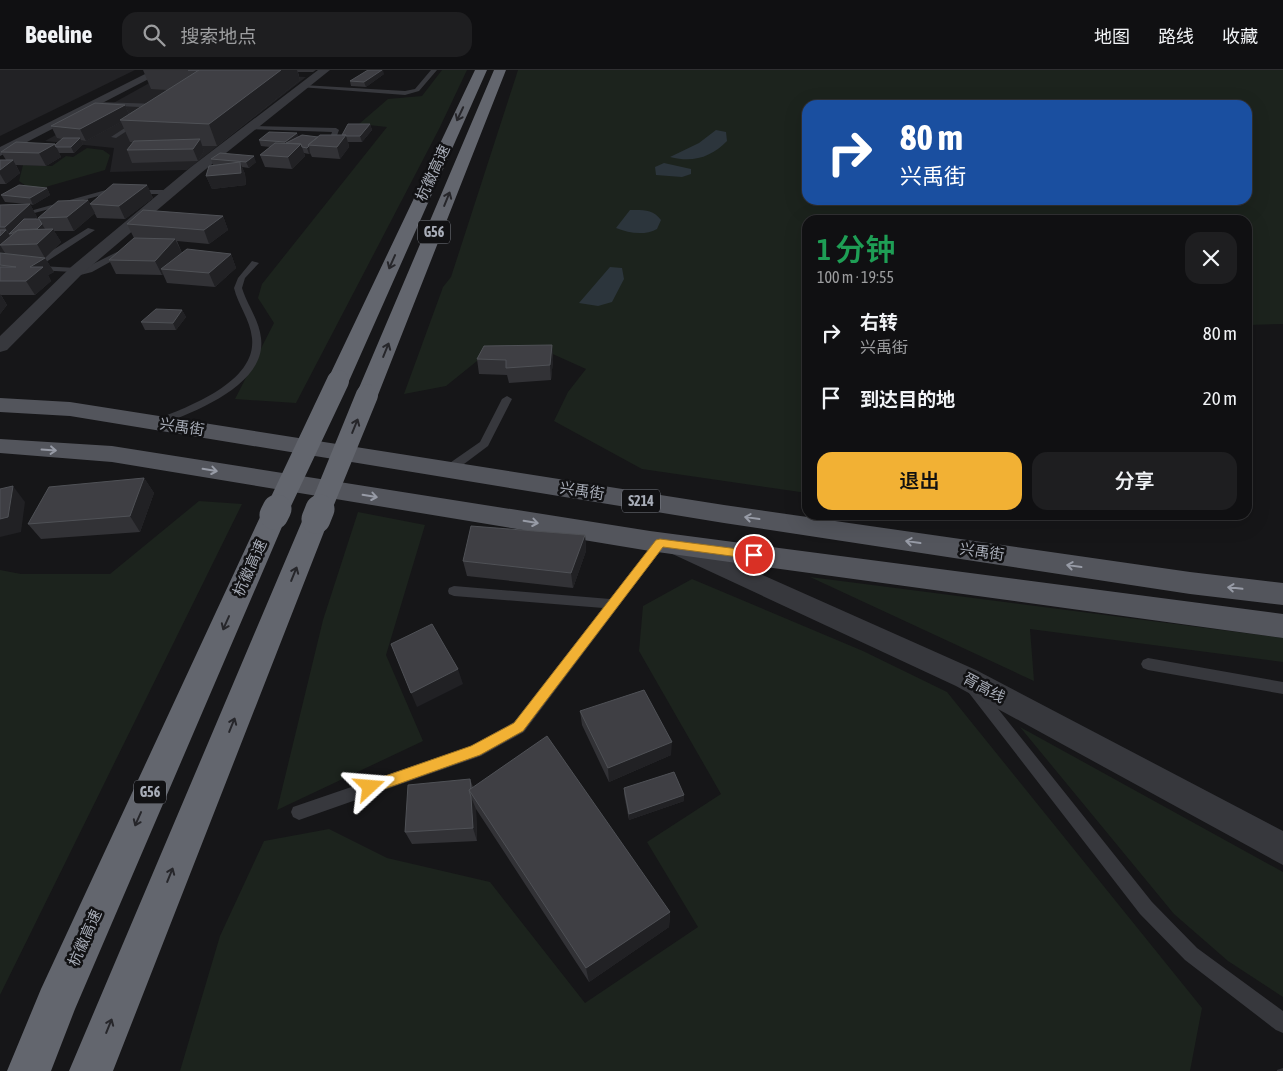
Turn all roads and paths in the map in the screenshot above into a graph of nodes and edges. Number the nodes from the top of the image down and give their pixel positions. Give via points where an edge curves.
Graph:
1 (161, 70) edge
2 (325, 70) edge
3 (434, 70) edge
4 (481, 70) edge
5 (500, 70) edge
6 (303, 87) junction
7 (99, 103) junction
8 (154, 111) edge
9 (146, 116) edge
10 (251, 128) junction
11 (114, 137) dead end
12 (332, 141) edge
13 (0, 152) edge
14 (169, 192) junction
15 (23, 214) edge
16 (91, 230) dead end
17 (136, 248) edge
18 (255, 263) dead end
19 (0, 266) edge
20 (32, 267) junction
21 (73, 273) junction
22 (0, 346) edge
23 (507, 400) dead end
24 (0, 405) edge
25 (156, 423) junction
26 (0, 446) edge
27 (448, 470) junction
28 (802, 519) edge
29 (810, 520) edge
30 (668, 544) junction
31 (454, 590) dead end
32 (1283, 594) edge
33 (613, 604) junction
34 (1283, 626) edge
35 (1148, 664) dead end
36 (966, 678) junction
37 (1283, 688) edge
38 (299, 812) dead end
39 (1283, 849) edge
40 (56, 1004) junction
41 (1283, 1023) edge
42 (22, 1071) edge
43 (29, 1071) edge
44 (91, 1071) edge

1 - 7 street
2 - 6 street
3 - 6 lane via 417,90 405,93
4 -> 40 highway, 杭徽高速 / G56, bridge via 274,514
44 -> 5 highway, 杭徽高速 / G56, bridge
6 - 10 street
7 - 8 lane via 162,106
7 - 13 street
9 - 11 lane
10 - 12 lane via 336,130
10 - 14 street
14 - 15 lane via 106,192
14 - 21 street
16 - 20 lane
17 - 21 lane via 89,270
18 - 25 lane via 240,280 238,289 257,342 254,356 244,373 198,407
19 - 20 lane
20 - 21 lane
21 - 22 street
23 - 27 lane via 484,444
24 - 25 main road, 兴禹街 / S214 via 70,409
25 - 27 main road, 兴禹街 / S214
26 -> 30 main road via 112,454
28 -> 27 main road, 兴禹街 / S214
32 -> 29 main road, 兴禹街 / S214 via 1190,583
30 - 33 lane
30 - 34 main road
30 - 36 street, 胥高线
31 - 33 lane
33 - 38 lane via 518,727 476,751
35 - 37 lane
36 - 39 street, 胥高线
36 - 41 lane via 1146,908 1191,954
40 - 42 highway
40 - 43 highway, 杭徽高速 / G56

